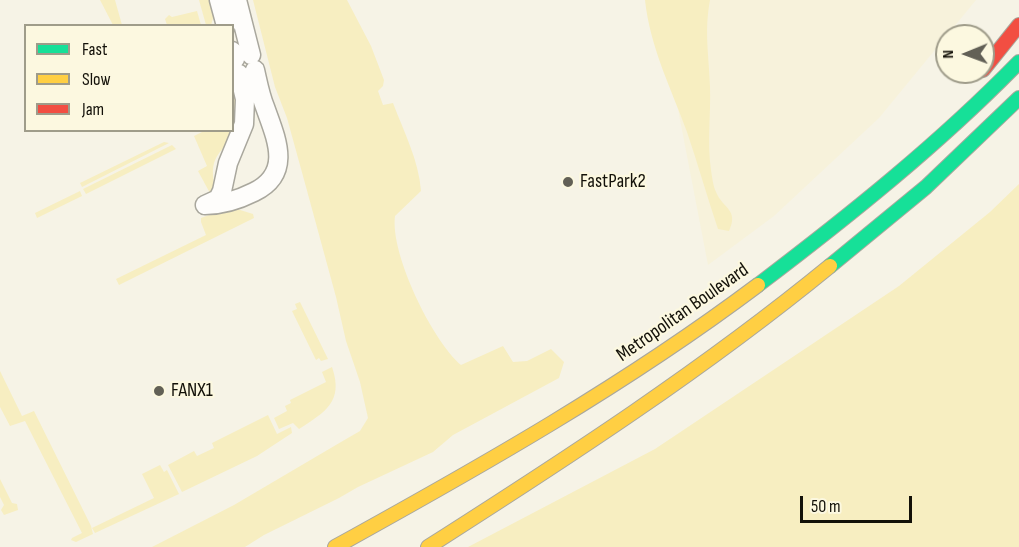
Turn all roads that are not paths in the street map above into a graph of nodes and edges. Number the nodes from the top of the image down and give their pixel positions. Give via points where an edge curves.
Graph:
1 (219, 0) edge
2 (237, 0) edge
3 (225, 24) edge
4 (1019, 25) edge
5 (995, 54) edge
6 (242, 62) edge
7 (1019, 62) edge
8 (1019, 98) edge
9 (953, 106) dead end
10 (1019, 112) edge
11 (975, 140) junction
12 (908, 166) junction
13 (335, 547) edge
14 (428, 547) edge

1 - 3 street
2 - 6 street
4 - 5 highway
6 - 6 street via 244,124 228,163 222,191 218,199 205,205 226,203 262,188 278,167 276,143
7 - 12 highway, Metropolitan Boulevard
8 - 11 highway
9 - 12 highway
10 - 11 highway
11 - 14 highway via 926,187 816,277 665,391
12 - 13 highway, Metropolitan Boulevard via 801,254 646,363 537,433

